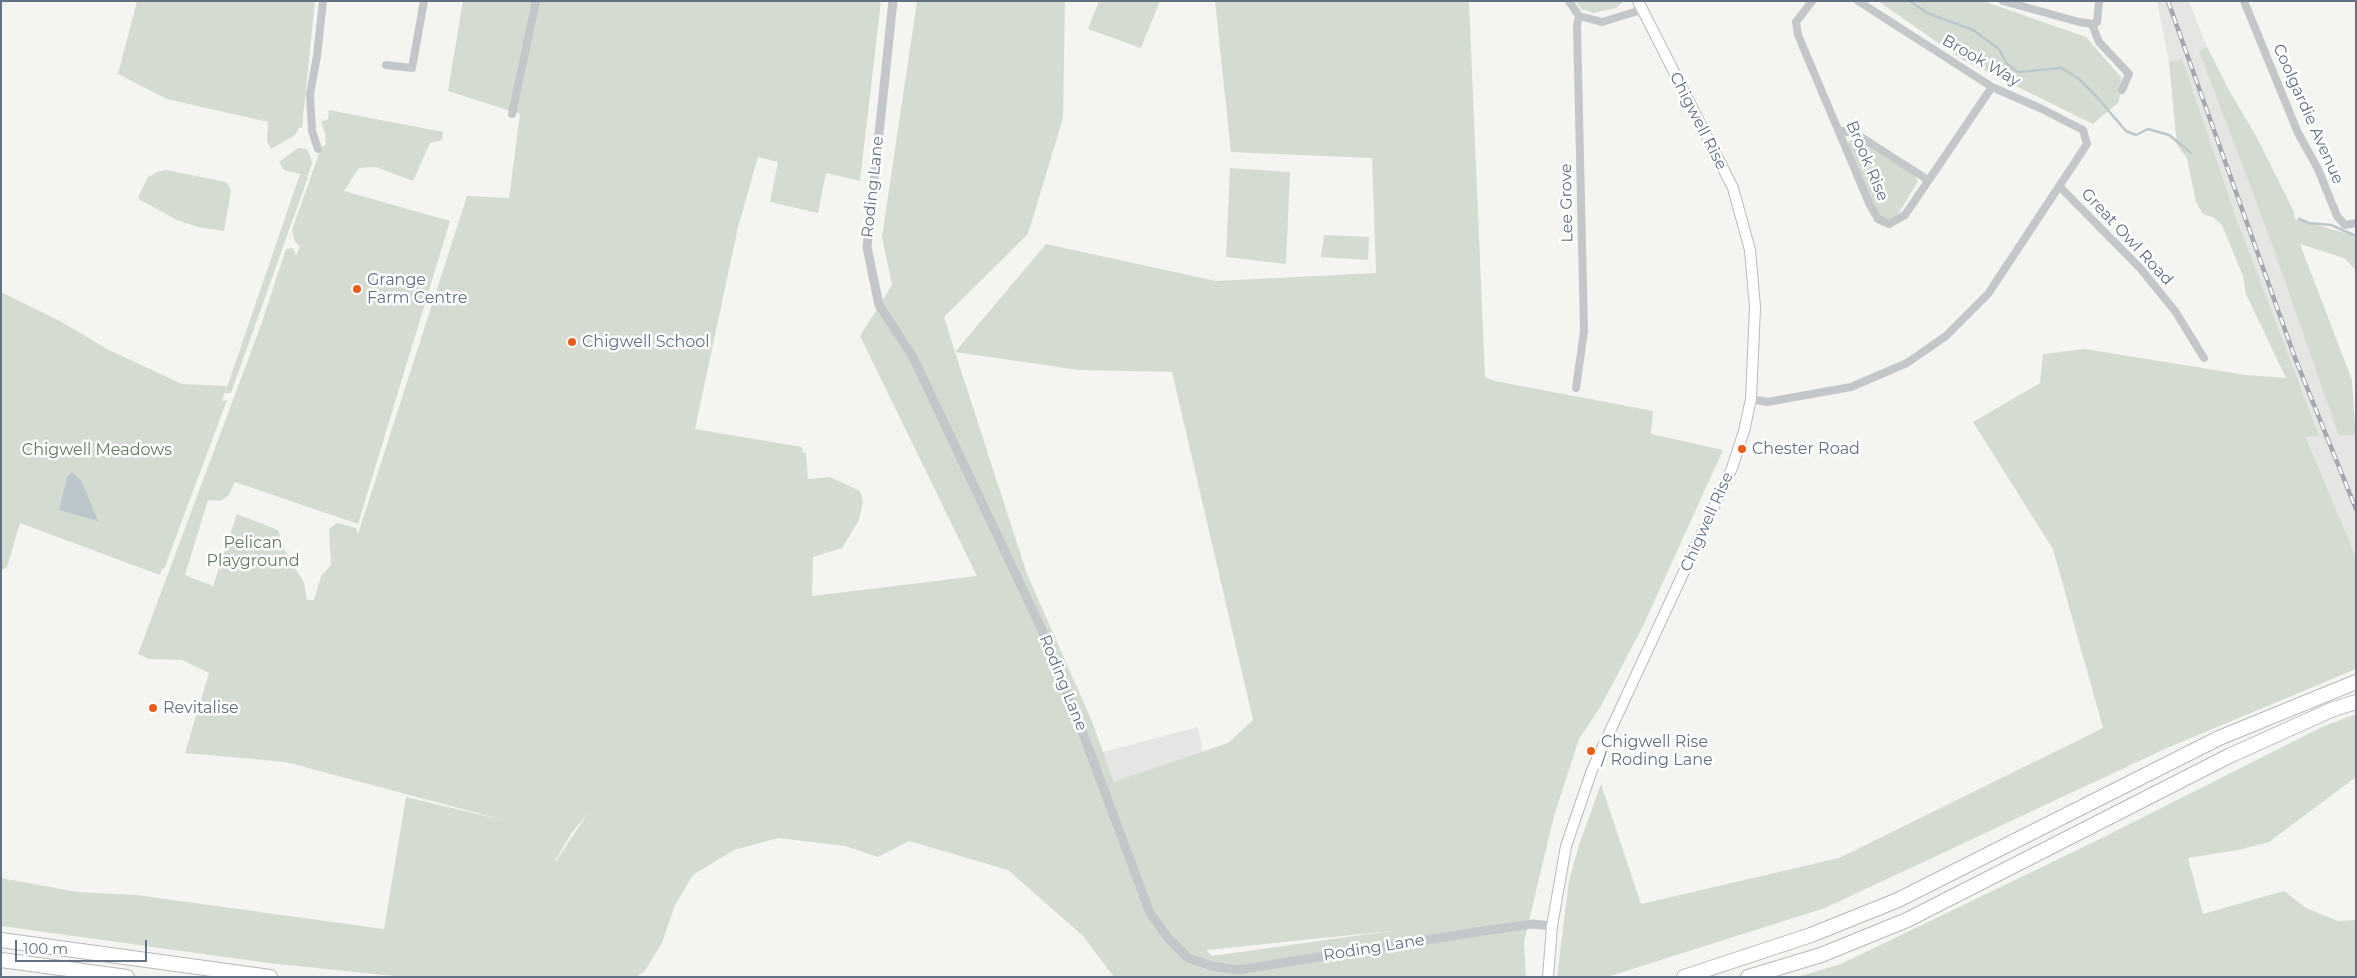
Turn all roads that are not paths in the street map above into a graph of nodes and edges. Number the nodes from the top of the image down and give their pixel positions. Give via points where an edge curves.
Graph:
1 (323, 1) edge
2 (424, 1) edge
3 (536, 1) edge
4 (893, 1) edge
5 (1569, 1) edge
6 (1812, 1) edge
7 (1858, 1) edge
8 (2003, 1) edge
9 (2099, 1) edge
10 (2244, 1) edge
11 (1640, 6) edge
12 (1579, 16) junction
13 (2095, 23) junction
14 (386, 65) dead end
15 (1992, 87) junction
16 (2122, 90) dead end
17 (512, 114) dead end
18 (1839, 130) junction
19 (318, 149) dead end
20 (1928, 180) junction
21 (2060, 186) junction
22 (2356, 223) edge
23 (2204, 358) dead end
24 (1576, 388) dead end
25 (1751, 399) junction
26 (2356, 682) edge
27 (2356, 702) edge
28 (1552, 926) junction
29 (1, 940) edge
30 (1, 960) edge
31 (127, 977) edge
32 (270, 977) edge
33 (1548, 977) edge
34 (1684, 977) edge
35 (1748, 977) edge

1 - 19 street via 310,94 312,131
2 - 14 street via 412,68
3 - 17 street
4 - 28 street, Roding Lane via 867,247 879,305 913,357 1042,630 1154,919 1188,958 1238,970 1533,924
5 - 12 street
6 - 18 street, Brook Rise via 1796,22 1798,34
7 - 15 street, Brook Way
8 - 13 street via 2079,22
9 - 13 street
10 - 22 street, Coolgardie Avenue via 2298,133 2318,169 2337,216 2345,225
11 - 12 street via 1602,22
11 - 25 main road, Chigwell Rise via 1733,188 1750,250 1755,307
12 - 24 street, Lee Grove via 1584,330
13 - 16 street via 2099,42 2129,74
15 - 20 street, Brook Rise
15 - 21 street, Brook Way via 2084,130 2087,144
18 - 20 street via 1858,134
18 - 20 street, Brook Rise via 1878,219 1890,224 1905,215
21 - 23 street, Great Owl Road via 2140,268 2175,311
21 - 25 street via 1988,294 1938,342 1907,363 1851,387 1767,402
25 - 28 main road, Chigwell Rise via 1732,468 1592,770 1566,846
26 - 34 highway via 2220,738 1898,900 1811,935
27 - 35 highway via 2229,756 1907,920 1821,954
28 - 33 main road
29 - 32 highway
30 - 31 highway

